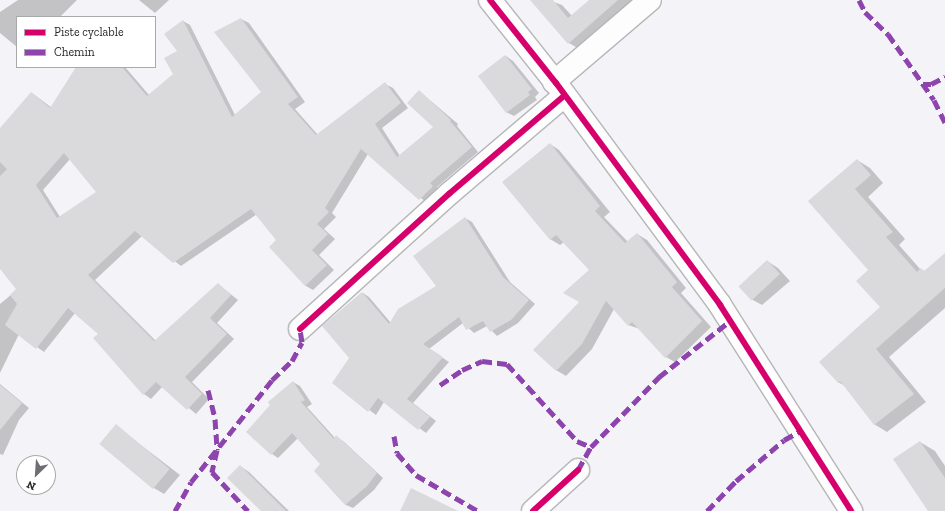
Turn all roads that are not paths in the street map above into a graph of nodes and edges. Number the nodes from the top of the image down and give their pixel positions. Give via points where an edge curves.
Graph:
1 (490, 0) edge
2 (650, 0) edge
3 (559, 89) junction
4 (300, 329) dead end
5 (578, 470) dead end
6 (533, 511) edge
7 (851, 511) edge

1 - 3 street
2 - 3 street
3 - 4 street via 450,193
3 - 7 street via 720,305
5 - 6 street

